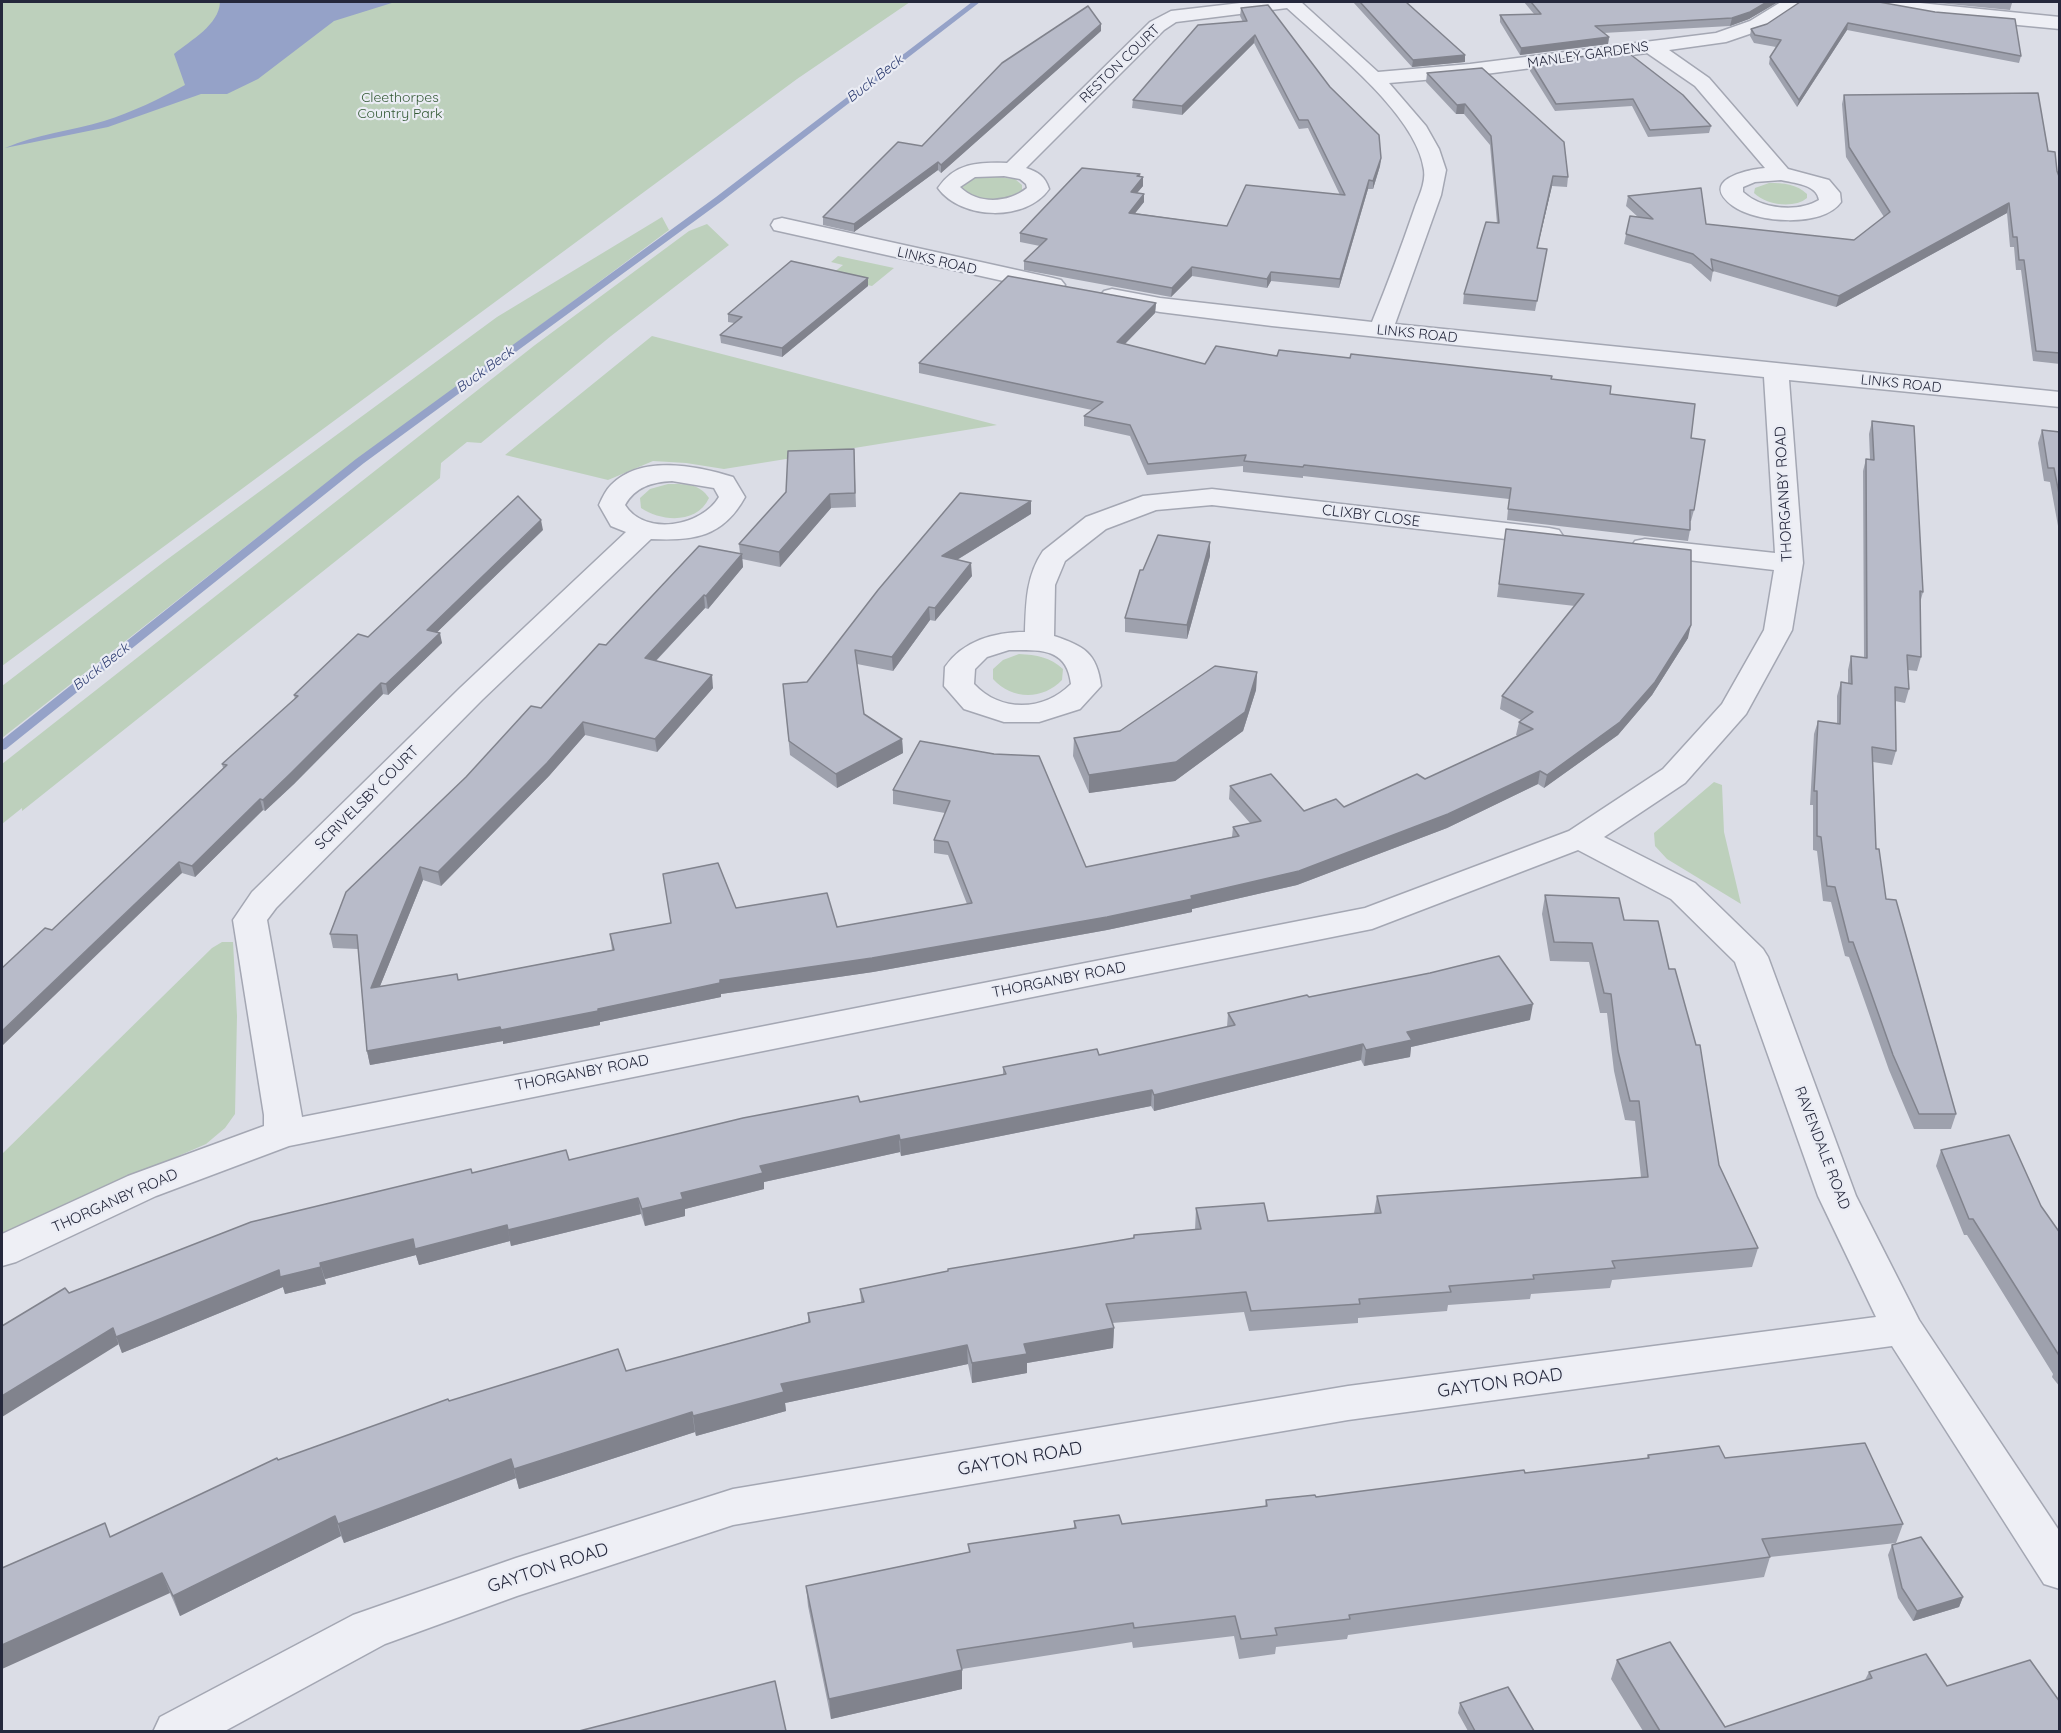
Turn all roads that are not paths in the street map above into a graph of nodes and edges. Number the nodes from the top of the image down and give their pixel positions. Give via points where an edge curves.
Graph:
1 (1289, 2) edge
2 (1793, 2) edge
3 (1881, 2) edge
4 (2060, 23) edge
5 (1650, 46) junction
6 (1374, 78) junction
7 (1012, 171) dead end
8 (1781, 174) dead end
9 (782, 225) dead end
10 (1381, 330) junction
11 (1776, 370) junction
12 (2060, 400) edge
13 (644, 530) dead end
14 (1577, 539) edge
15 (1624, 544) edge
16 (1789, 563) junction
17 (1039, 641) dead end
18 (1580, 838) junction
19 (283, 1134) junction
20 (2, 1251) edge
21 (1903, 1329) junction
22 (2060, 1570) edge
23 (177, 1731) edge

1 - 6 street
1 - 7 street, RESTON COURT via 1171,17 1157,26
2 - 5 street, MANLEY GARDENS via 1757,24 1719,38
3 - 4 street
5 - 6 street, MANLEY GARDENS via 1470,70
5 - 8 street via 1702,82
6 - 10 street via 1428,144 1436,171
9 - 10 street, LINKS ROAD via 996,274 1160,305
10 - 11 street, LINKS ROAD
11 - 12 street, LINKS ROAD
11 - 16 street, THORGANBY ROAD
13 - 19 street, SCRIVELSBY COURT via 463,702 264,900 250,920
14 - 17 street, CLIXBY CLOSE via 1212,497 1152,502 1096,523 1053,557 1041,585
15 - 16 street
16 - 18 street, THORGANBY ROAD via 1778,630 1735,708 1674,776
18 - 19 street, THORGANBY ROAD via 1372,918
18 - 21 street, RAVENDALE ROAD via 1683,891 1751,957 1837,1196
19 - 20 street, THORGANBY ROAD via 142,1186
21 - 22 street, RAVENDALE ROAD
21 - 23 street, GAYTON ROAD via 1348,1404 734,1507 369,1629

